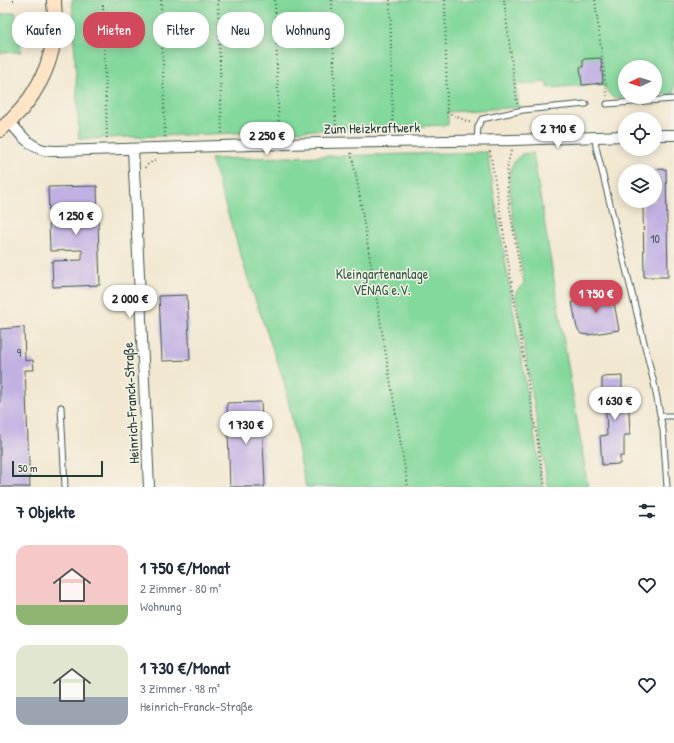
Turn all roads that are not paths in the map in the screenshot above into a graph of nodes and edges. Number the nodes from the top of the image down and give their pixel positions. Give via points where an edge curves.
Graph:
1 (54, 0) edge
2 (674, 99) edge
3 (586, 104) dead end
4 (607, 104) road end
5 (5, 126) edge
6 (662, 135) edge
7 (674, 135) edge
8 (618, 136) edge
9 (595, 137) junction
10 (477, 141) junction
11 (133, 149) junction
12 (61, 407) dead end
13 (660, 416) junction
14 (674, 416) edge
15 (65, 487) edge
16 (149, 487) edge
17 (667, 487) edge

1 - 5 main road via 55,22 50,58 25,107
2 - 4 lane
3 - 10 lane via 518,111 482,119 478,126
5 - 11 street, Zum Heizkraftwerk via 32,145 44,150
6 - 7 street
8 - 9 street, Zum Heizkraftwerk
9 - 10 street, Zum Heizkraftwerk
9 - 13 lane
10 - 11 street, Zum Heizkraftwerk
11 - 16 street, Heinrich-Franck-Straße
12 - 15 lane
13 - 14 lane
13 - 17 lane

